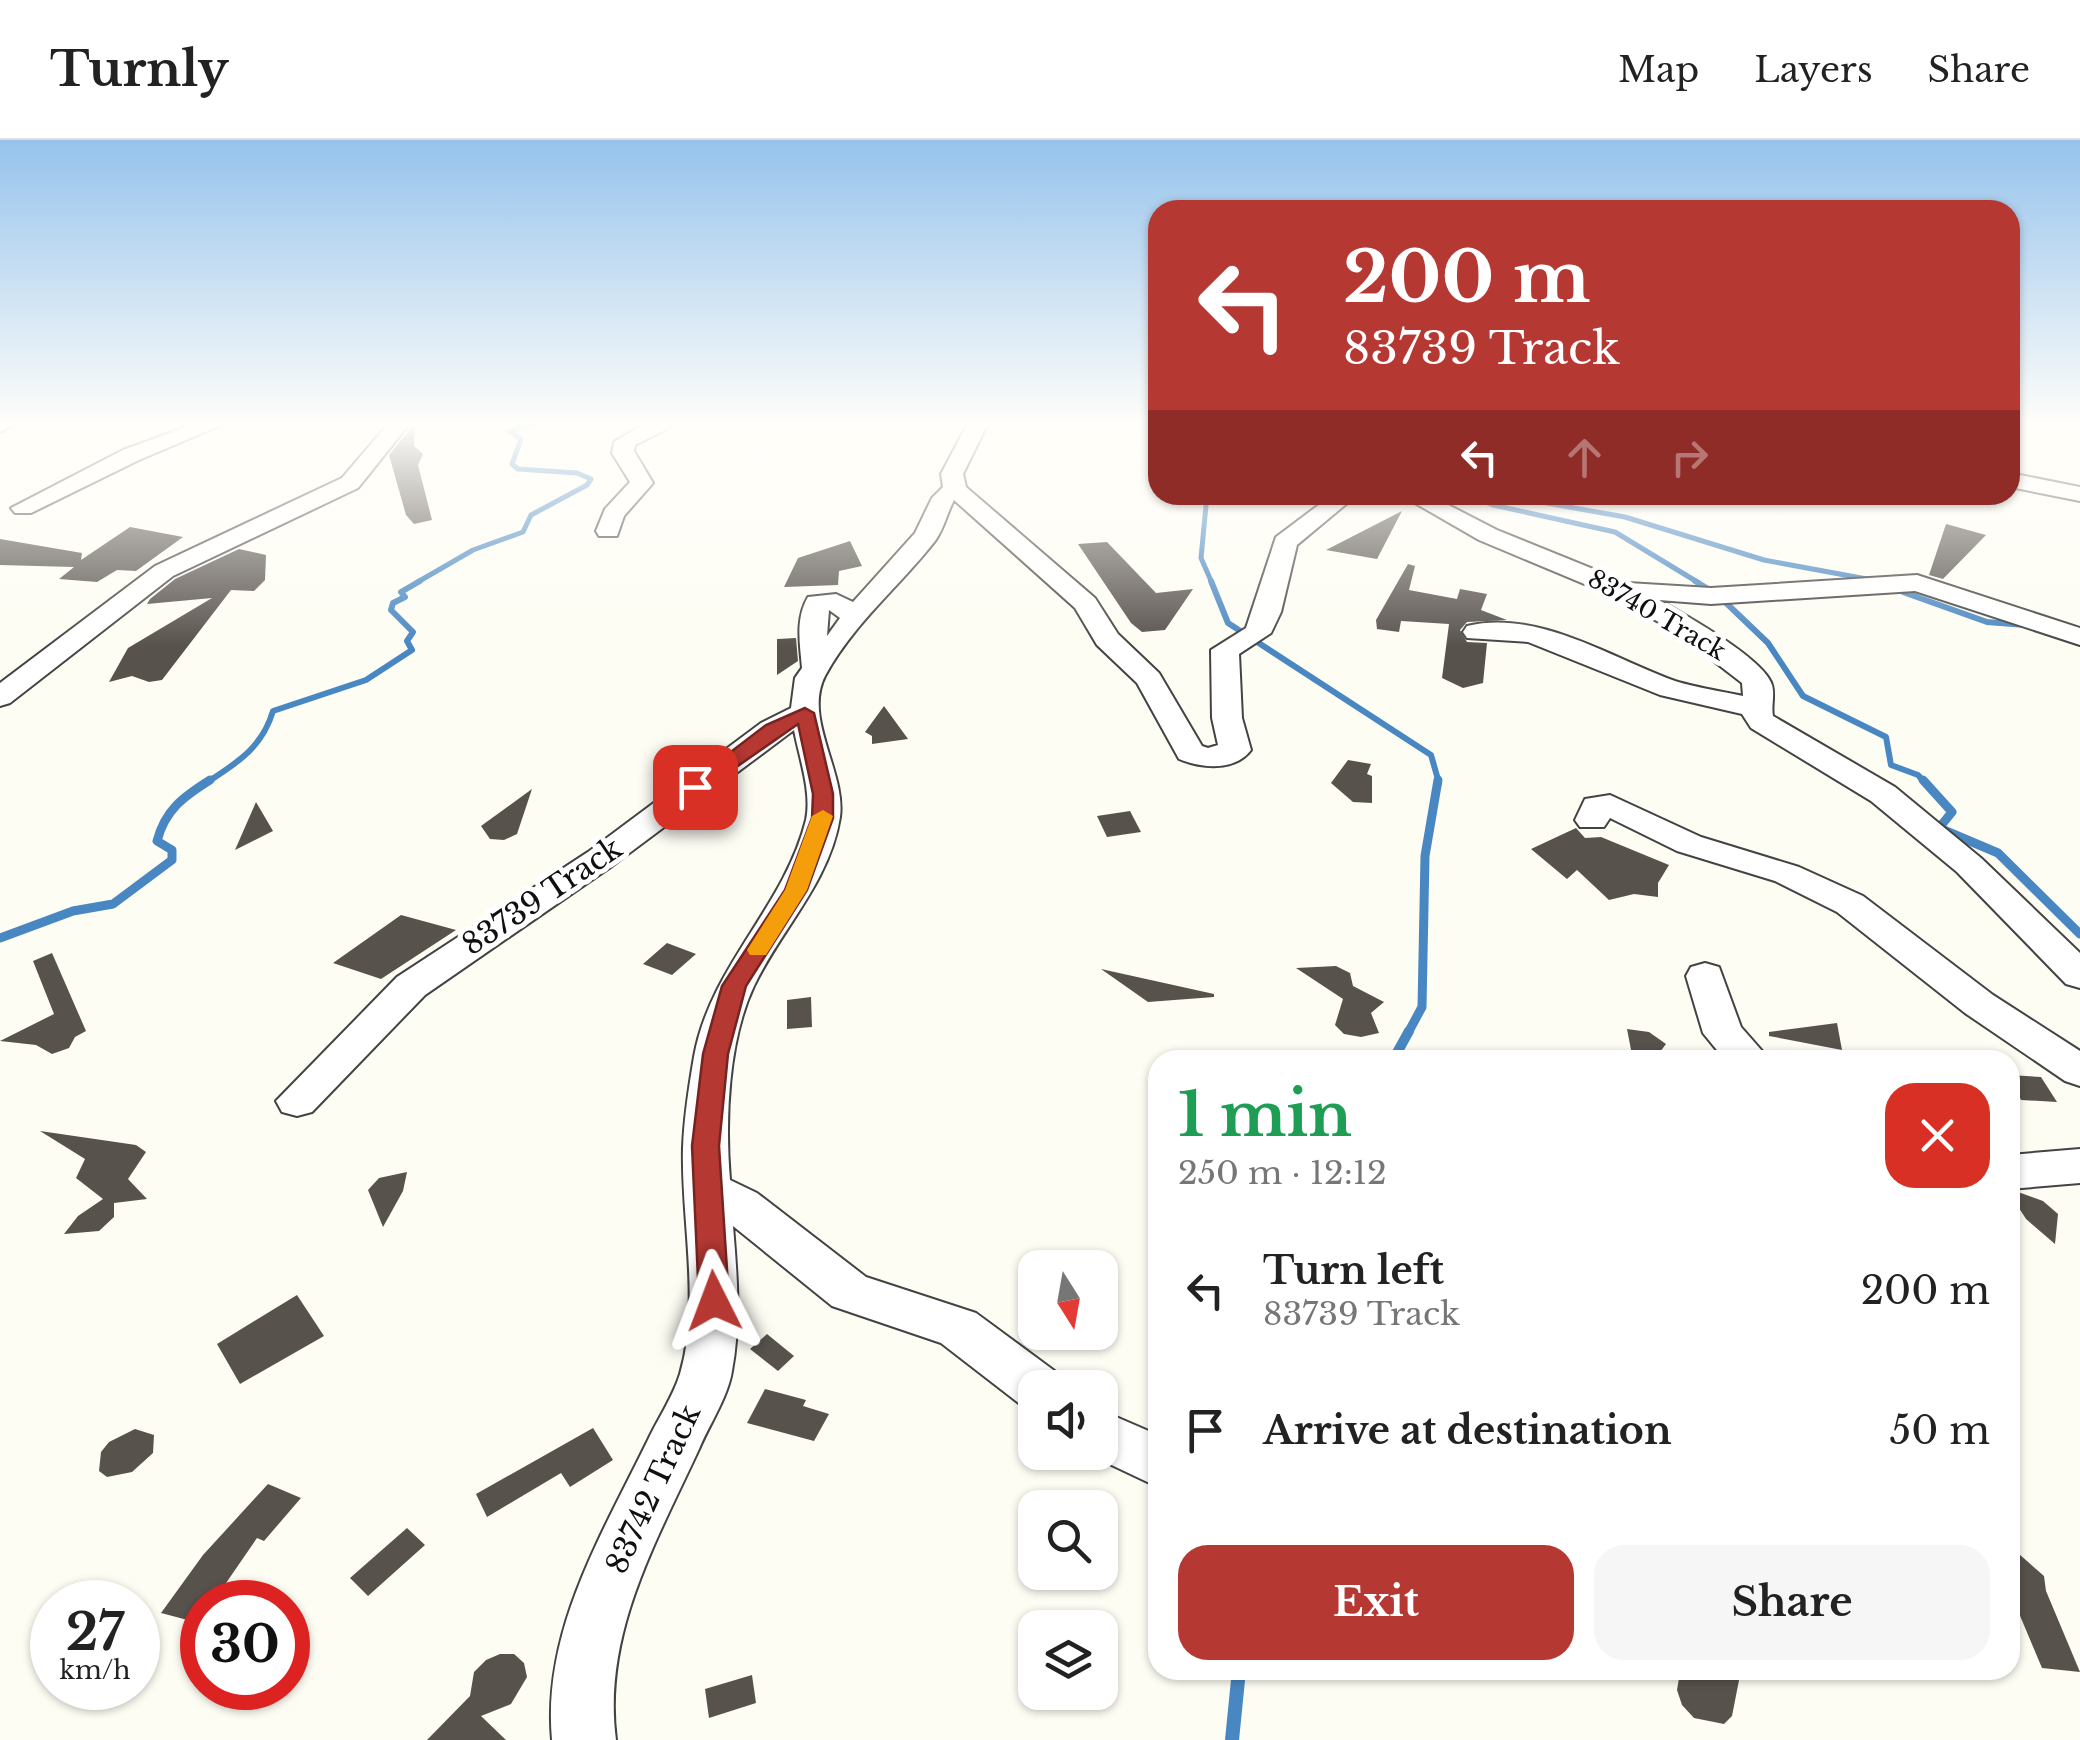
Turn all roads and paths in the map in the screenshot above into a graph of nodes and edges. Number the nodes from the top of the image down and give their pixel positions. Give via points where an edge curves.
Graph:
1 (44, 498) edge
2 (319, 498) edge
3 (628, 498) edge
4 (943, 498) edge
5 (965, 498) edge
6 (1333, 505) edge
7 (1431, 505) edge
8 (23, 508) dead end
9 (608, 532) dead end
10 (1622, 590) junction
11 (1478, 632) dead end
12 (2080, 637) edge
13 (0, 697) edge
14 (1756, 708) junction
15 (805, 713) junction
16 (1592, 820) dead end
17 (2080, 975) edge
18 (1705, 976) dead end
19 (1739, 1050) edge
20 (2080, 1070) edge
21 (297, 1101) dead end
22 (2080, 1166) edge
23 (2020, 1171) edge
24 (708, 1190) junction
25 (1018, 1373) edge
26 (1118, 1443) edge
27 (1148, 1457) edge
28 (584, 1740) edge

1 - 8 street
2 - 13 street via 164,571
3 - 9 street
4 - 15 street, 83742 Track via 926,536 816,668
5 - 6 street via 1086,604 1107,639 1149,679 1190,752 1206,759 1235,750 1225,650 1256,632 1268,612 1285,542
7 - 10 street, 83740 Track
10 - 12 street via 1711,596 1916,583
10 - 14 street, 83740 Track via 1743,666 1759,688
11 - 14 street via 1532,634 1670,689
14 - 17 street, 83740 Track via 1776,732 1861,778 1918,821
15 - 21 street, 83739 Track via 762,736 600,860 411,986
15 - 24 street, 83742 Track via 822,818 796,890 734,986 724,1013 706,1146
16 - 20 street via 1597,806 1610,805 1689,844 1830,892 1978,1004
18 - 19 street via 1723,1034
22 - 23 street
24 - 25 street via 741,1206 849,1292 958,1328
24 - 28 street, 83742 Track via 714,1301 706,1374 588,1640 580,1704
26 - 27 street

